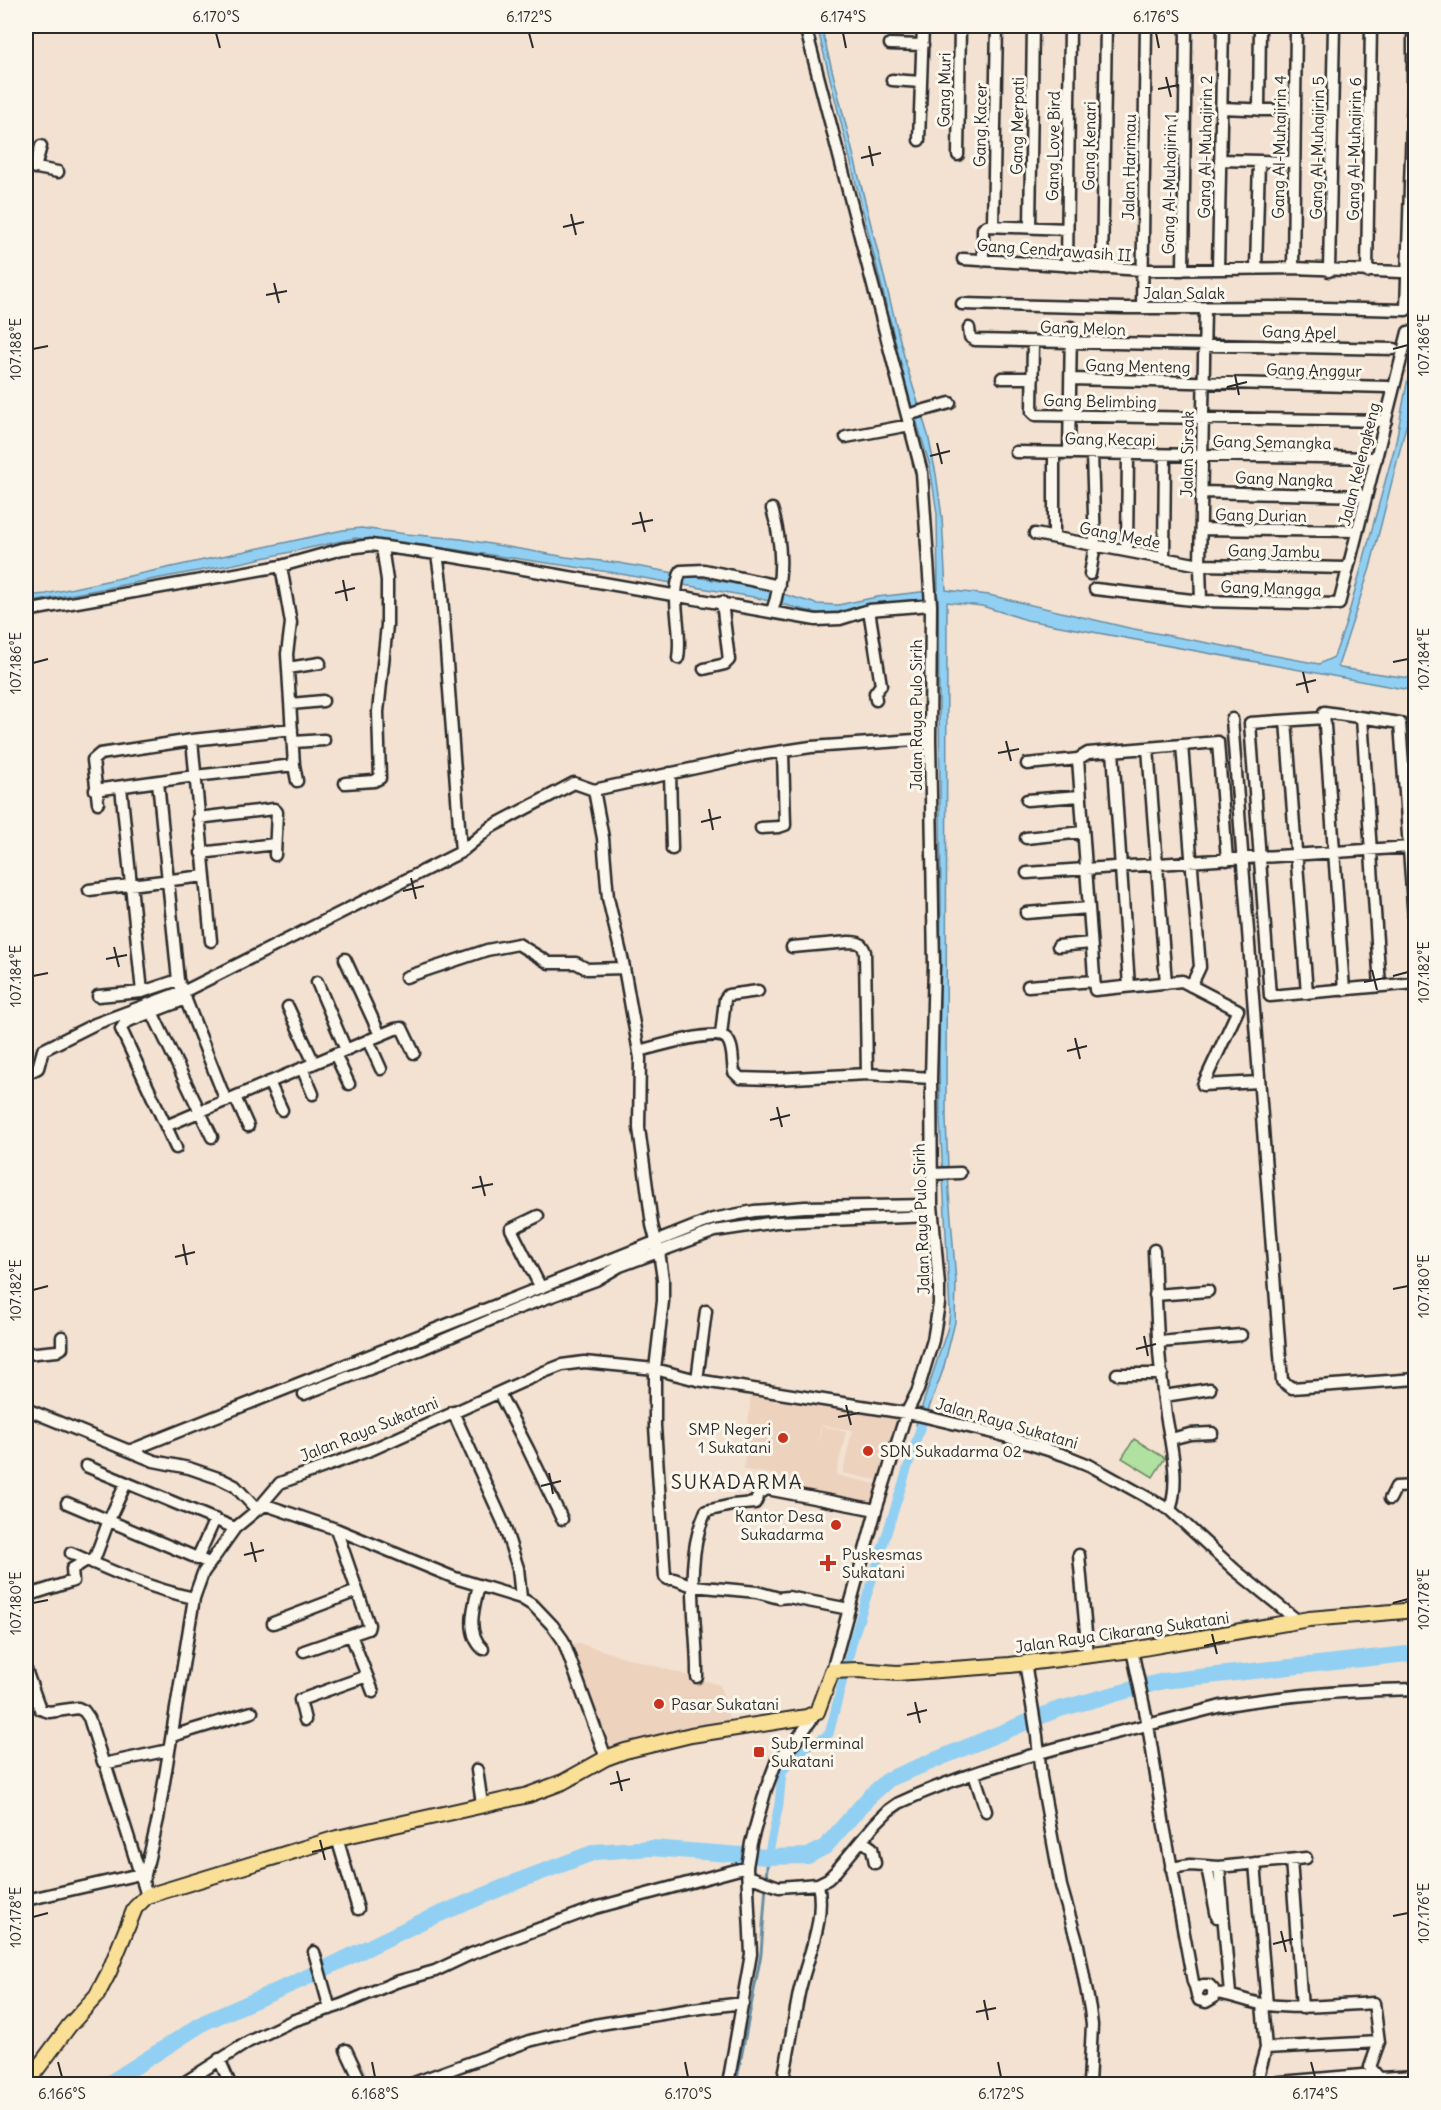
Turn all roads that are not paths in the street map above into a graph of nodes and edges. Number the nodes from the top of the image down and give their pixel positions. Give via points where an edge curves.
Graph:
1 (805, 26) edge
2 (924, 26) edge
3 (960, 26) edge
4 (997, 26) edge
5 (1033, 26) edge
6 (1070, 26) edge
7 (1106, 26) edge
8 (1146, 26) edge
9 (1186, 26) edge
10 (1222, 26) edge
11 (1260, 26) edge
12 (1296, 26) edge
13 (1334, 26) edge
14 (1371, 26) edge
15 (1413, 26) edge
16 (890, 44) dead end
17 (923, 45) junction
18 (892, 80) dead end
19 (921, 82) junction
20 (1221, 108) junction
21 (1259, 110) junction
22 (1295, 111) junction
23 (919, 140) dead end
24 (42, 146) dead end
25 (958, 154) dead end
26 (1220, 160) junction
27 (1259, 161) junction
28 (1294, 162) junction
29 (30, 167) edge
30 (58, 172) dead end
31 (993, 225) junction
32 (1030, 227) junction
33 (1067, 229) junction
34 (963, 259) dead end
35 (983, 261) junction
36 (1067, 266) junction
37 (1102, 268) junction
38 (1293, 268) junction
39 (1218, 269) junction
40 (1256, 269) junction
41 (1143, 270) junction
42 (1183, 270) junction
43 (1329, 271) junction
44 (1367, 272) junction
45 (1401, 272) dead end
46 (962, 304) dead end
47 (1142, 308) junction
48 (1205, 309) junction
49 (1071, 327) dead end
50 (969, 328) dead end
51 (1408, 332) dead end
52 (1033, 341) junction
53 (1071, 342) junction
54 (1205, 346) junction
55 (1394, 349) dead end
56 (1002, 378) dead end
57 (1033, 378) junction
58 (1071, 379) junction
59 (1204, 382) junction
60 (1388, 387) dead end
61 (950, 403) dead end
62 (1070, 415) junction
63 (909, 418) junction
64 (1203, 418) junction
65 (1386, 421) junction
66 (846, 437) dead end
67 (1016, 453) dead end
68 (1054, 453) junction
69 (1069, 453) junction
70 (1092, 454) junction
71 (1128, 454) junction
72 (1165, 455) junction
73 (1202, 456) junction
74 (1377, 458) junction
75 (1202, 492) junction
76 (1365, 496) junction
77 (772, 509) dead end
78 (1201, 529) junction
79 (1357, 531) junction
80 (1035, 534) dead end
81 (1054, 537) junction
82 (1095, 545) junction
83 (382, 547) junction
84 (1126, 551) junction
85 (437, 554) junction
86 (1164, 558) junction
87 (1200, 565) junction
88 (281, 566) junction
89 (1347, 568) junction
90 (1090, 574) dead end
91 (779, 588) junction
92 (1095, 589) dead end
93 (676, 592) junction
94 (1202, 601) junction
95 (722, 602) junction
96 (930, 602) junction
97 (1339, 604) joint
98 (773, 608) junction
99 (870, 610) junction
100 (26, 611) edge
101 (678, 658) dead end
102 (320, 663) dead end
103 (288, 668) junction
104 (704, 669) dead end
105 (876, 700) dead end
106 (323, 701) dead end
107 (291, 704) junction
108 (1324, 718) junction
109 (1362, 718) junction
110 (1232, 719) dead end
111 (1286, 721) junction
112 (292, 729) junction
113 (930, 739) junction
114 (192, 740) junction
115 (324, 740) dead end
116 (294, 742) junction
117 (1182, 745) junction
118 (1148, 748) junction
119 (1113, 751) junction
120 (783, 752) junction
121 (1078, 759) junction
122 (1027, 764) dead end
123 (294, 765) junction
124 (670, 773) junction
125 (195, 776) junction
126 (297, 781) dead end
127 (158, 782) junction
128 (345, 783) dead end
129 (121, 787) junction
130 (95, 790) junction
131 (594, 790) junction
132 (1080, 796) junction
133 (1027, 800) dead end
134 (98, 804) dead end
135 (198, 818) junction
136 (761, 828) dead end
137 (1083, 832) junction
138 (1026, 838) dead end
139 (1409, 847) junction
140 (672, 849) dead end
141 (1371, 850) junction
142 (461, 852) junction
143 (201, 853) junction
144 (1334, 853) junction
145 (1296, 856) junction
146 (1260, 858) junction
147 (1227, 860) junction
148 (1242, 860) junction
149 (1191, 863) junction
150 (1157, 865) junction
151 (1121, 867) junction
152 (1086, 869) junction
153 (1027, 873) dead end
154 (204, 876) junction
155 (167, 881) junction
156 (131, 885) junction
157 (89, 890) dead end
158 (1088, 908) junction
159 (1026, 913) dead end
160 (211, 941) dead end
161 (1091, 943) junction
162 (1058, 946) dead end
163 (792, 947) dead end
164 (1416, 947) edge
165 (345, 959) dead end
166 (624, 968) junction
167 (406, 977) dead end
168 (178, 980) junction
169 (317, 981) dead end
170 (1094, 981) junction
171 (1166, 983) junction
172 (1416, 983) edge
173 (1028, 986) dead end
174 (1129, 986) junction
175 (1191, 986) junction
176 (1380, 986) junction
177 (1344, 990) junction
178 (758, 991) dead end
179 (142, 992) junction
180 (1307, 993) junction
181 (184, 995) junction
182 (98, 996) dead end
183 (288, 1007) dead end
184 (152, 1012) junction
185 (380, 1035) junction
186 (721, 1035) junction
187 (368, 1040) junction
188 (346, 1050) junction
189 (639, 1051) junction
190 (414, 1053) dead end
191 (335, 1054) junction
192 (314, 1064) junction
193 (302, 1068) junction
194 (381, 1070) dead end
195 (26, 1074) edge
196 (867, 1074) junction
197 (931, 1078) junction
198 (269, 1082) junction
199 (1259, 1082) junction
200 (349, 1084) dead end
201 (313, 1094) dead end
202 (230, 1099) junction
203 (282, 1110) dead end
204 (200, 1112) junction
205 (166, 1126) junction
206 (248, 1126) dead end
207 (212, 1137) dead end
208 (176, 1148) dead end
209 (818, 1207) junction
210 (839, 1207) junction
211 (932, 1210) junction
212 (736, 1214) junction
213 (538, 1216) dead end
214 (820, 1219) junction
215 (847, 1219) junction
216 (738, 1227) junction
217 (657, 1241) junction
218 (1154, 1250) dead end
219 (541, 1288) junction
220 (1208, 1291) dead end
221 (1155, 1294) junction
222 (706, 1311) dead end
223 (486, 1316) junction
224 (1241, 1335) dead end
225 (62, 1338) dead end
226 (1159, 1342) junction
227 (26, 1354) edge
228 (655, 1369) junction
229 (1117, 1374) dead end
230 (1162, 1374) junction
231 (1416, 1379) edge
232 (697, 1380) junction
233 (1210, 1389) dead end
234 (499, 1393) junction
235 (304, 1394) dead end
236 (1164, 1396) junction
237 (26, 1408) edge
238 (453, 1412) junction
239 (906, 1414) junction
240 (1212, 1433) dead end
241 (1171, 1439) junction
242 (129, 1451) junction
243 (86, 1466) dead end
244 (126, 1483) junction
245 (1416, 1486) edge
246 (1390, 1499) dead end
247 (67, 1503) dead end
248 (257, 1510) junction
249 (876, 1510) junction
250 (1170, 1510) junction
251 (215, 1519) junction
252 (562, 1519) dead end
253 (109, 1520) junction
254 (235, 1528) junction
255 (336, 1529) junction
256 (71, 1553) dead end
257 (1079, 1556) dead end
258 (197, 1559) junction
259 (90, 1562) junction
260 (209, 1563) junction
261 (479, 1585) junction
262 (693, 1586) junction
263 (357, 1591) junction
264 (26, 1596) edge
265 (194, 1598) junction
266 (521, 1598) junction
267 (849, 1609) junction
268 (1416, 1610) edge
269 (1298, 1621) junction
270 (273, 1623) dead end
271 (351, 1635) junction
272 (483, 1649) dead end
273 (304, 1651) dead end
274 (1088, 1655) junction
275 (1133, 1655) junction
276 (1025, 1662) junction
277 (26, 1671) edge
278 (836, 1671) junction
279 (368, 1676) junction
280 (697, 1677) dead end
281 (1416, 1689) edge
282 (374, 1692) dead end
283 (252, 1712) dead end
284 (817, 1712) junction
285 (305, 1720) dead end
286 (1148, 1725) junction
287 (172, 1736) junction
288 (169, 1750) junction
289 (1038, 1754) junction
290 (606, 1758) junction
291 (105, 1763) junction
292 (477, 1770) dead end
293 (974, 1774) junction
294 (482, 1804) junction
295 (986, 1811) dead end
296 (337, 1838) junction
297 (862, 1841) junction
298 (1306, 1858) dead end
299 (1291, 1860) junction
300 (875, 1863) dead end
301 (1255, 1863) junction
302 (1207, 1867) junction
303 (1219, 1867) junction
304 (748, 1868) junction
305 (1171, 1868) junction
306 (143, 1884) junction
307 (818, 1884) junction
308 (26, 1900) edge
309 (358, 1909) dead end
310 (1223, 1918) junction
311 (314, 1952) dead end
312 (1230, 1994) junction
313 (742, 2003) junction
314 (1264, 2005) junction
315 (1302, 2008) junction
316 (330, 2009) junction
317 (1379, 2042) junction
318 (1266, 2049) junction
319 (346, 2050) dead end
320 (219, 2059) junction
321 (1416, 2076) edge
322 (1380, 2079) edge
323 (26, 2085) edge
324 (182, 2085) edge
325 (230, 2085) edge
326 (362, 2085) edge
327 (411, 2085) edge
328 (729, 2085) edge
329 (782, 2085) edge
330 (1089, 2085) edge

1 - 63 street, Jalan Raya Pulo Sirih
2 - 17 street
3 - 25 street, Gang Muri
4 - 31 street, Gang Kacer
5 - 32 street, Gang Merpati
6 - 33 street, Gang Love Bird
7 - 37 street, Gang Kenari
8 - 41 street, Jalan Harimau
9 - 42 street, Gang Al-Muhajirin 1
10 - 20 street, Gang Al-Muhajirin 2
11 - 21 street
12 - 22 street, Gang Al-Muhajirin 4
13 - 43 street, Gang Al-Muhajirin 5
14 - 44 street, Gang Al-Muhajirin 6
15 - 48 street, Jalan Salak via 1406,310
16 - 17 street
17 - 19 street
18 - 19 street
19 - 23 street
20 - 21 street
20 - 26 street, Gang Al-Muhajirin 2
21 - 22 street
22 - 28 street, Gang Al-Muhajirin 4
24 - 29 street
26 - 27 street
26 - 39 street, Gang Al-Muhajirin 2
27 - 28 street
27 - 40 street
28 - 38 street, Gang Al-Muhajirin 4
29 - 30 street
31 - 32 street
31 - 35 street via 983,230
32 - 33 street
33 - 36 street, Gang Love Bird
34 - 35 street, Gang Cendrawasih II
35 - 36 street, Gang Cendrawasih II
36 - 37 street, Gang Cendrawasih II
37 - 41 street, Gang Cendrawasih II
38 - 40 street, Gang Cendrawasih II
38 - 43 street, Gang Cendrawasih II
39 - 40 street, Gang Cendrawasih II
39 - 42 street, Gang Cendrawasih II
41 - 42 street, Gang Cendrawasih II
41 - 47 street, Jalan Harimau
43 - 44 street, Gang Cendrawasih II
44 - 45 street, Gang Cendrawasih II
46 - 47 street, Jalan Salak
47 - 48 street, Jalan Salak
48 - 54 street, Jalan Sirsak
49 - 53 street
50 - 52 street, Gang Melon via 970,337 975,340
51 - 65 street, Jalan Kelengkeng
52 - 53 street, Gang Melon
52 - 57 street, Gang Belimbing
53 - 54 street, Gang Melon
53 - 58 street
54 - 55 street, Gang Apel
54 - 59 street, Jalan Sirsak
56 - 57 street
57 - 62 street, Gang Belimbing via 1032,412
58 - 59 street, Gang Menteng
58 - 62 street
59 - 60 street, Gang Anggur
59 - 64 street, Jalan Sirsak
61 - 63 street
62 - 64 street, Gang Belimbing
62 - 69 street
63 - 66 street
63 - 96 street, Jalan Raya Pulo Sirih via 922,473
64 - 65 street, Gang Belimbing
64 - 73 street, Jalan Sirsak
65 - 74 street, Jalan Kelengkeng
67 - 68 street, Gang Kecapi
68 - 69 street, Gang Kecapi
68 - 81 street
69 - 70 street, Gang Kecapi
70 - 71 street, Gang Kecapi
70 - 82 street
71 - 72 street, Gang Kecapi
71 - 84 street
72 - 73 street, Gang Kecapi
72 - 86 street
73 - 74 street, Gang Semangka
73 - 75 street, Jalan Sirsak
74 - 76 street, Jalan Kelengkeng
75 - 76 street, Gang Nangka
75 - 78 street, Jalan Sirsak
76 - 79 street, Jalan Kelengkeng
77 - 91 street via 777,527
78 - 79 street, Gang Durian
78 - 87 street, Jalan Sirsak
79 - 89 street, Jalan Kelengkeng
80 - 81 street, Gang Mede
81 - 82 street, Gang Mede
82 - 84 street, Gang Mede
82 - 90 street
83 - 85 street
83 - 88 street via 342,549
83 - 128 street via 387,625 378,712 380,778
84 - 86 street, Gang Mede
85 - 93 street
85 - 142 street
86 - 87 street, Gang Mede
87 - 89 street, Gang Jambu
87 - 94 street, Jalan Sirsak
88 - 100 street
88 - 103 street via 291,623
89 - 97 street, Jalan Kelengkeng
91 - 93 street via 704,570 684,570
91 - 98 street
92 - 94 street, Gang Mangga
93 - 95 street
93 - 101 street via 681,642
94 - 97 street, Gang Mangga
95 - 98 street
95 - 104 street via 729,660
96 - 99 street
96 - 113 street, Jalan Raya Pulo Sirih
98 - 99 street via 816,620 840,619
99 - 105 street via 881,685 875,693
102 - 103 street
103 - 107 street
106 - 107 street
107 - 112 street
108 - 109 street via 1324,712
108 - 111 street
108 - 144 street
109 - 139 street via 1400,723
109 - 141 street
110 - 148 street
111 - 145 street
111 - 146 street via 1250,723
112 - 114 street
112 - 116 street
113 - 120 street via 834,744
113 - 197 street, Jalan Raya Pulo Sirih via 934,965
114 - 125 street
114 - 130 street via 96,756
115 - 116 street
116 - 123 street
117 - 118 street
117 - 147 street via 1218,742
117 - 149 street
118 - 119 street
118 - 150 street
119 - 121 street via 1088,753
119 - 151 street
120 - 124 street
120 - 136 street via 785,823
121 - 122 street
121 - 132 street
123 - 125 street
123 - 126 street
124 - 131 street
124 - 140 street
125 - 127 street
125 - 135 street
127 - 129 street
127 - 155 street
129 - 130 street
129 - 156 street
130 - 134 street
131 - 142 street via 574,783 491,827
131 - 166 street via 608,898
132 - 133 street
132 - 137 street
135 - 143 street
135 - 143 street via 274,808 277,812 275,849
137 - 138 street
137 - 152 street
139 - 141 street
139 - 164 street
141 - 144 street
141 - 176 street
142 - 181 street
143 - 154 street
144 - 145 street
144 - 177 street
145 - 146 street
145 - 180 street
146 - 148 street
146 - 180 street via 1270,996
147 - 148 street
147 - 149 street
148 - 199 street
149 - 150 street
149 - 175 street via 1200,967
150 - 151 street
150 - 171 street
151 - 152 street
151 - 174 street
152 - 153 street
152 - 158 street
154 - 155 street
154 - 160 street
155 - 156 street
155 - 168 street
156 - 157 street
156 - 179 street
158 - 159 street
158 - 161 street
161 - 162 street
161 - 170 street
163 - 196 street via 849,942 862,945
165 - 185 street
166 - 167 street via 587,969 576,963 549,963 518,944 487,950
166 - 189 street
168 - 179 street
168 - 181 street
169 - 188 street
170 - 173 street
170 - 174 street via 1095,990
171 - 174 street
171 - 175 street via 1182,981
172 - 176 street
175 - 199 street via 1238,1010 1203,1085
176 - 177 street
177 - 180 street
178 - 186 street via 728,995
179 - 182 street
181 - 184 street
181 - 195 street via 95,1024 66,1038 43,1050 38,1068
181 - 202 street
183 - 192 street
184 - 204 street
184 - 205 street via 125,1023 121,1029
185 - 187 street
185 - 190 street via 402,1028
186 - 189 street
186 - 196 street via 732,1048 734,1072 740,1078
187 - 188 street
187 - 194 street
188 - 191 street
189 - 217 street via 639,1128
191 - 192 street
191 - 200 street
192 - 193 street
193 - 198 street
193 - 201 street
196 - 197 street
197 - 211 street, Jalan Raya Pulo Sirih via 945,1173
198 - 202 street
198 - 203 street
199 - 231 street via 1282,1381 1292,1388
202 - 204 street
202 - 206 street
204 - 205 street
204 - 207 street
205 - 208 street
209 - 210 street
209 - 212 street
209 - 214 street
210 - 211 street
210 - 215 street
211 - 215 street
211 - 239 street, Jalan Raya Pulo Sirih via 939,1284 937,1322 918,1390
212 - 216 street
212 - 217 street
213 - 219 street via 510,1229
214 - 215 street
214 - 216 street
216 - 217 street
217 - 219 street
217 - 223 street via 596,1280
217 - 228 street via 663,1301
218 - 221 street
219 - 223 street
220 - 221 street
221 - 226 street
222 - 232 street
223 - 235 street
223 - 242 street
224 - 226 street
225 - 227 street via 62,1348 57,1351
226 - 230 street
228 - 232 street, Jalan Raya Sukatani
228 - 234 street, Jalan Raya Sukatani via 573,1362
228 - 262 street via 665,1577
229 - 230 street
230 - 236 street
232 - 239 street, Jalan Raya Sukatani
233 - 236 street
234 - 238 street, Jalan Raya Sukatani
234 - 252 street
236 - 241 street
237 - 242 street
238 - 248 street, Jalan Raya Sukatani via 373,1449 280,1483
238 - 266 street via 507,1533 518,1568
239 - 249 street
239 - 250 street, Jalan Raya Sukatani via 998,1434 1070,1457
240 - 241 street
241 - 250 street via 1174,1497
242 - 248 street via 221,1479 235,1486
243 - 244 street
244 - 251 street
244 - 253 street
245 - 246 street via 1396,1487
247 - 253 street
248 - 254 street, Jalan Raya Sukatani
248 - 255 street via 266,1505
249 - 262 street via 767,1489 755,1503 706,1511 694,1556
249 - 267 street
250 - 269 street, Jalan Raya Sukatani
251 - 254 street
251 - 258 street
253 - 258 street
253 - 259 street
254 - 260 street, Jalan Raya Sukatani
255 - 261 street
255 - 263 street
256 - 259 street
257 - 274 street
258 - 260 street
259 - 264 street via 72,1569 73,1581
259 - 265 street via 173,1595
260 - 265 street, Jalan Raya Sukatani
261 - 266 street
261 - 272 street via 472,1632
262 - 267 street via 757,1592
262 - 280 street
263 - 270 street
263 - 271 street via 369,1625 368,1629
265 - 287 street, Jalan Raya Sukatani
266 - 290 street via 544,1615 563,1640
267 - 278 street
268 - 269 main road, Jalan Raya Cikarang Sukatani
269 - 275 main road, Jalan Raya Cikarang Sukatani
271 - 273 street
271 - 279 street
274 - 275 main road, Jalan Raya Cikarang Sukatani
274 - 276 main road, Jalan Raya Cikarang Sukatani
275 - 286 street
276 - 278 main road, Jalan Raya Cikarang Sukatani via 897,1673
276 - 289 street
277 - 291 street via 40,1709 84,1711
278 - 284 main road
279 - 282 street
279 - 285 street via 300,1700
281 - 286 street via 1345,1691 1250,1701
283 - 287 street
284 - 290 main road via 807,1717 691,1735
284 - 304 street via 777,1760 751,1843
286 - 289 street
286 - 305 street
287 - 288 street, Jalan Raya Sukatani
288 - 291 street
288 - 306 street, Jalan Raya Sukatani
289 - 293 street
289 - 330 street via 1061,1886 1078,1945 1090,2009
290 - 294 main road via 563,1782 528,1795
291 - 306 street
292 - 294 street
293 - 295 street
293 - 297 street via 899,1803
294 - 296 main road
296 - 306 main road
296 - 309 street
297 - 300 street via 872,1848
297 - 307 street via 828,1879
298 - 299 street
299 - 301 street
299 - 315 street
301 - 303 street
301 - 314 street
302 - 303 street
302 - 305 street
302 - 310 street via 1218,1918
303 - 310 street
304 - 307 street via 760,1879 779,1887
304 - 313 street via 751,1954
304 - 316 street via 594,1908
305 - 312 street via 1193,1982 1198,1989 1207,1984 1214,1993
306 - 308 street
306 - 323 main road, Jalan Raya Sukatani via 97,1995
307 - 329 street via 818,1923 798,1996
310 - 312 street
311 - 316 street
312 - 314 street
313 - 327 street via 569,2031 529,2041
313 - 328 street
314 - 315 street
314 - 318 street
315 - 317 street via 1374,2003
316 - 320 street via 272,2030
317 - 318 street
317 - 322 street via 1370,2067
318 - 322 street via 1256,2084
319 - 326 street
320 - 324 street
320 - 325 street
321 - 322 street

